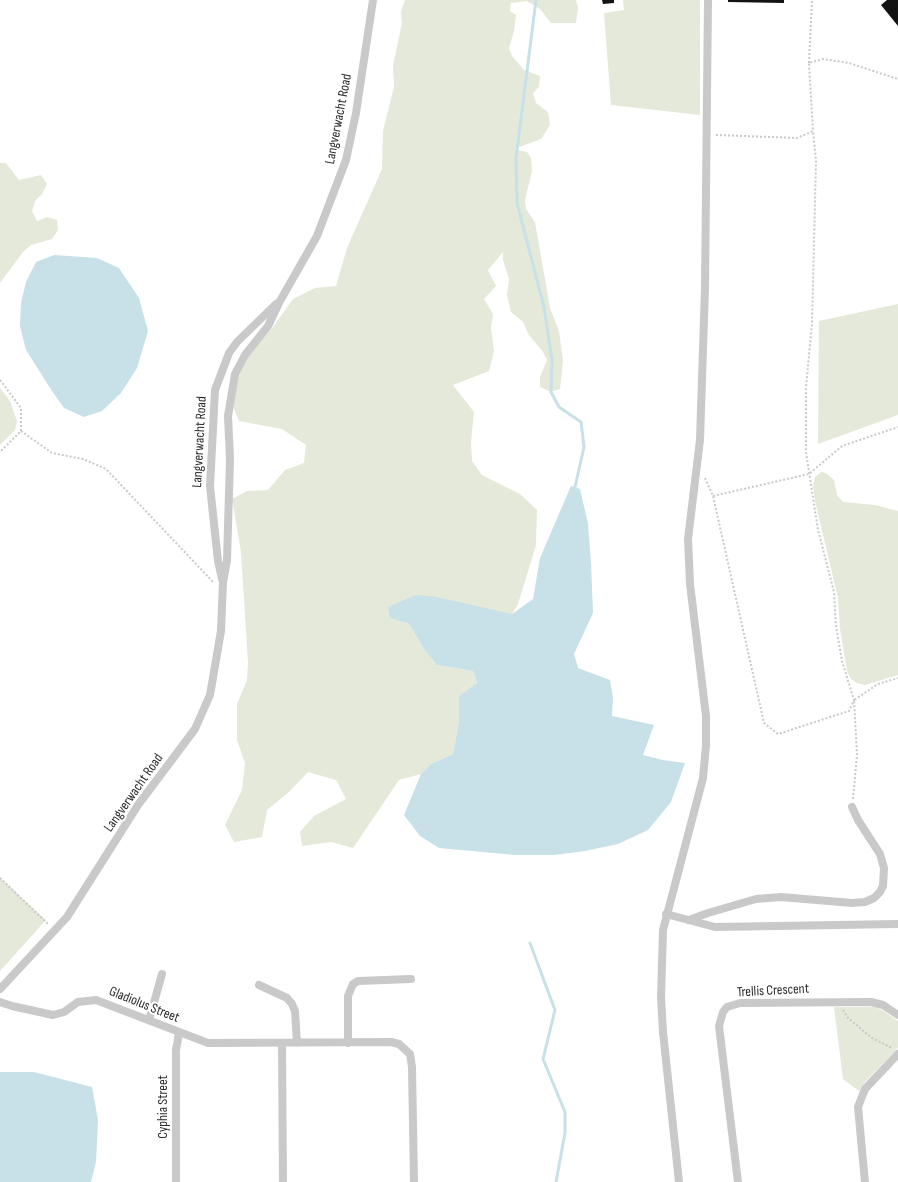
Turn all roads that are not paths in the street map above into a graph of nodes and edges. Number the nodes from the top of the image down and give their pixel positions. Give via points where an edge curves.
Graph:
1 (373, 0) edge
2 (708, 0) edge
3 (280, 301) junction
4 (223, 584) junction
5 (852, 807) road end
6 (666, 914) junction
7 (689, 920) junction
8 (898, 924) edge
9 (162, 974) dead end
10 (411, 979) dead end
11 (259, 985) dead end
12 (0, 989) edge
13 (0, 1002) edge
14 (898, 1015) edge
15 (149, 1020) junction
16 (179, 1033) junction
17 (297, 1043) junction
18 (348, 1043) junction
19 (282, 1044) junction
20 (897, 1052) edge
21 (176, 1182) edge
22 (283, 1182) edge
23 (414, 1182) edge
24 (680, 1182) edge
25 (738, 1182) edge
26 (865, 1182) edge

1 - 3 street, Langverwacht Road via 356,113 346,160 317,236
2 - 6 street via 700,440 688,539 690,584 706,716 706,745 703,778
3 - 4 street, Langverwacht Road via 268,326 239,364 230,400 229,532
3 - 4 street, Langverwacht Road via 237,342 229,353 215,390 210,486
4 - 12 street, Langverwacht Road via 216,669 202,714 182,749 138,805 67,917
5 - 7 street via 880,854 884,868 883,886 874,898 852,903 781,897 756,900 708,912
6 - 7 street
6 - 24 street via 663,930 661,997
7 - 8 street via 715,927
9 - 15 street
10 - 18 street via 358,981 353,984 348,996
11 - 17 street via 287,998 292,1004 295,1011
13 - 15 street, Gladiolus Street via 53,1015 64,1012 78,1002 96,1000
14 - 25 street, Trellis Crescent via 890,1008 877,1003 740,1003 727,1007 719,1026
15 - 16 street, Gladiolus Street
16 - 19 street, Gladiolus Street via 208,1043
16 - 21 street, Cyphia Street via 176,1050
17 - 18 street, Gladiolus Street
17 - 19 street, Gladiolus Street
18 - 23 street, Gladiolus Street via 391,1042 399,1044 410,1054
19 - 22 street
20 - 26 street via 865,1090 858,1106

